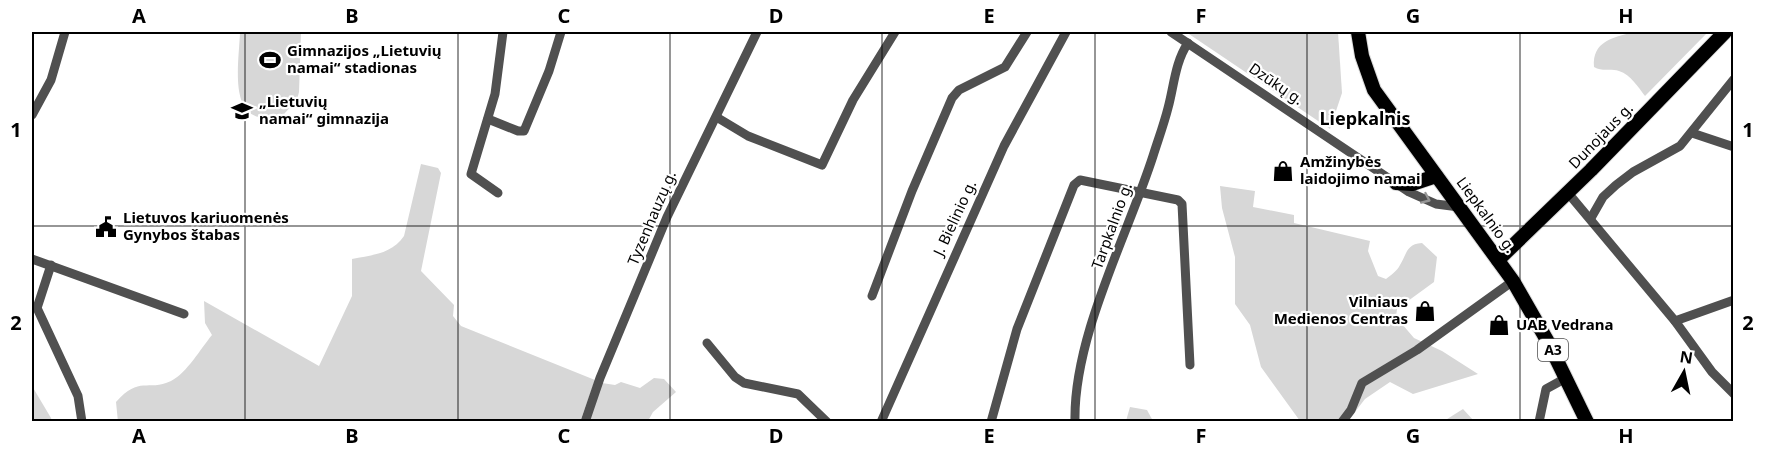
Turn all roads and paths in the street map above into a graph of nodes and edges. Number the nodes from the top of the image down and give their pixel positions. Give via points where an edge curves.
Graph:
1 (65, 32) edge
2 (503, 32) edge
3 (561, 32) edge
4 (757, 32) edge
5 (896, 32) edge
6 (1027, 32) edge
7 (1066, 32) edge
8 (1171, 32) edge
9 (1358, 32) edge
10 (1725, 32) edge
11 (1188, 43) junction
12 (1734, 80) edge
13 (32, 115) edge
14 (717, 118) junction
15 (488, 120) junction
16 (1692, 133) junction
17 (1734, 147) edge
18 (1436, 176) junction
19 (1396, 183) junction
20 (1142, 191) junction
21 (498, 193) dead end
22 (1568, 193) junction
23 (1459, 207) junction
24 (1591, 218) junction
25 (32, 259) edge
26 (1498, 260) junction
27 (51, 266) junction
28 (1513, 281) junction
29 (872, 296) dead end
30 (1734, 300) edge
31 (34, 308) edge
32 (184, 314) dead end
33 (1675, 321) junction
34 (707, 343) dead end
35 (1190, 365) dead end
36 (1566, 378) junction
37 (1734, 394) edge
38 (82, 422) edge
39 (585, 422) edge
40 (827, 422) edge
41 (881, 422) edge
42 (991, 422) edge
43 (1075, 422) edge
44 (1342, 422) edge
45 (1539, 422) edge
46 (1587, 422) edge

1 - 13 street via 51,80
2 - 15 street
3 - 15 street via 524,131
4 - 14 street, Tyzenhauzų g.
5 - 14 street via 853,100 822,165 754,139
6 - 29 street via 1005,67 959,90 952,98
7 - 41 street, J. Bielinio g. via 1004,146
8 - 11 street, Dzūkų g.
9 - 18 main road, Liepkalnio g. / A3 via 1374,90
10 - 22 main road, Dunojaus g.
11 - 19 street, Dzūkų g.
11 - 20 street, Tarpkalnio g. via 1181,53
12 - 16 street
14 - 39 street, Tyzenhauzų g. via 667,217
15 - 21 street via 471,174
16 - 17 street
16 - 24 street via 1674,151 1616,185 1603,197
18 - 19 main road via 1412,184
18 - 23 main road, Liepkalnio g. / A3
19 -> 23 street, Dzūkų g. via 1429,202
20 - 35 street via 1182,204
20 - 42 street via 1080,180 1074,185 1017,329
20 - 43 street, Tarpkalnio g. via 1089,334 1079,376
22 - 24 street
22 - 26 main road, Dunojaus g.
23 - 26 main road, Liepkalnio g. / A3
24 - 33 street
25 - 27 street
26 - 28 main road, Liepkalnio g. / A3
27 - 31 street
27 - 32 street
28 - 36 main road, Liepkalnio g. / A3
28 - 44 street via 1418,350 1362,383 1359,396
30 - 33 street
31 - 38 street via 78,396
33 - 37 street via 1712,372
34 - 40 street via 744,383 798,394
36 - 45 street via 1546,389
36 - 46 main road, Liepkalnio g. / A3

